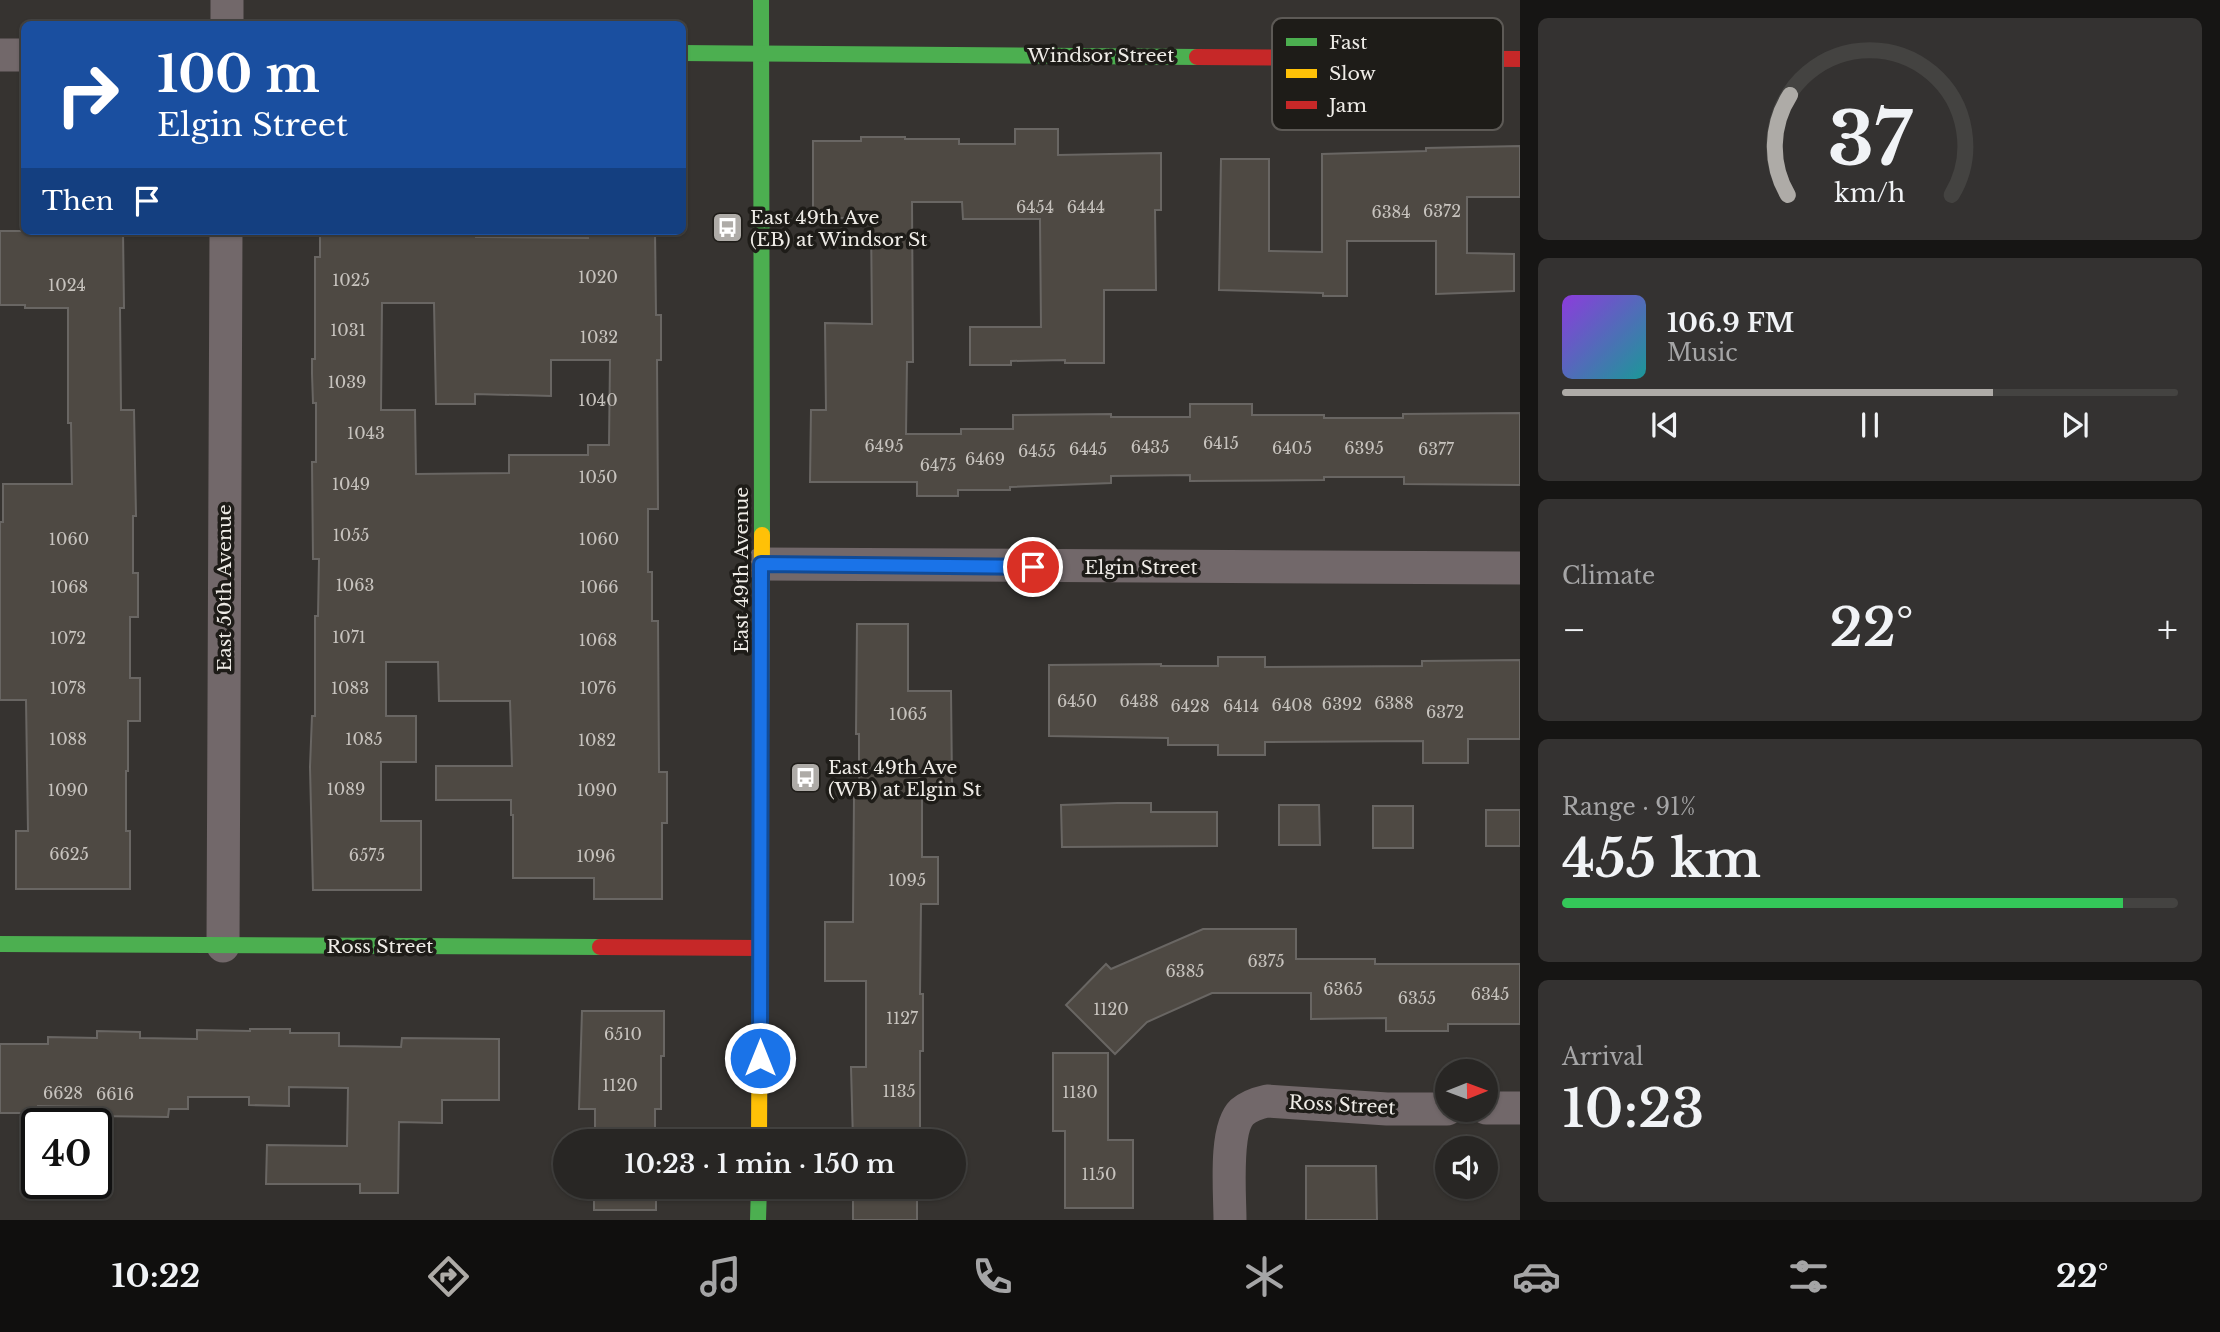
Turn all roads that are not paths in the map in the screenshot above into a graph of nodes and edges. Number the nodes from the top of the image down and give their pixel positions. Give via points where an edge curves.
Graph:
1 (227, 0) edge
2 (761, 0) edge
3 (227, 21) edge
4 (686, 53) edge
5 (761, 53) junction
6 (0, 55) edge
7 (21, 55) edge
8 (1272, 57) edge
9 (226, 235) edge
10 (761, 564) junction
11 (1520, 568) edge
12 (0, 944) edge
13 (223, 946) junction
14 (761, 948) junction
15 (1498, 1108) edge
16 (1520, 1108) edge
17 (1435, 1109) edge
18 (759, 1129) edge
19 (759, 1199) edge
20 (758, 1220) edge
21 (1230, 1220) edge

1 - 3 street
2 - 5 street, East 49th Avenue
4 - 5 street, Windsor Street
5 - 8 street, Windsor Street
5 - 10 street, East 49th Avenue
6 - 7 street
9 - 13 street, East 50th Avenue
10 - 11 street, Elgin Street
10 - 14 street, East 49th Avenue
12 - 13 street, Ross Street
13 - 14 street, Ross Street
14 - 18 street, East 49th Avenue
15 - 16 street
17 - 21 street, Ross Street via 1267,1101 1253,1105 1234,1124
19 - 20 street

